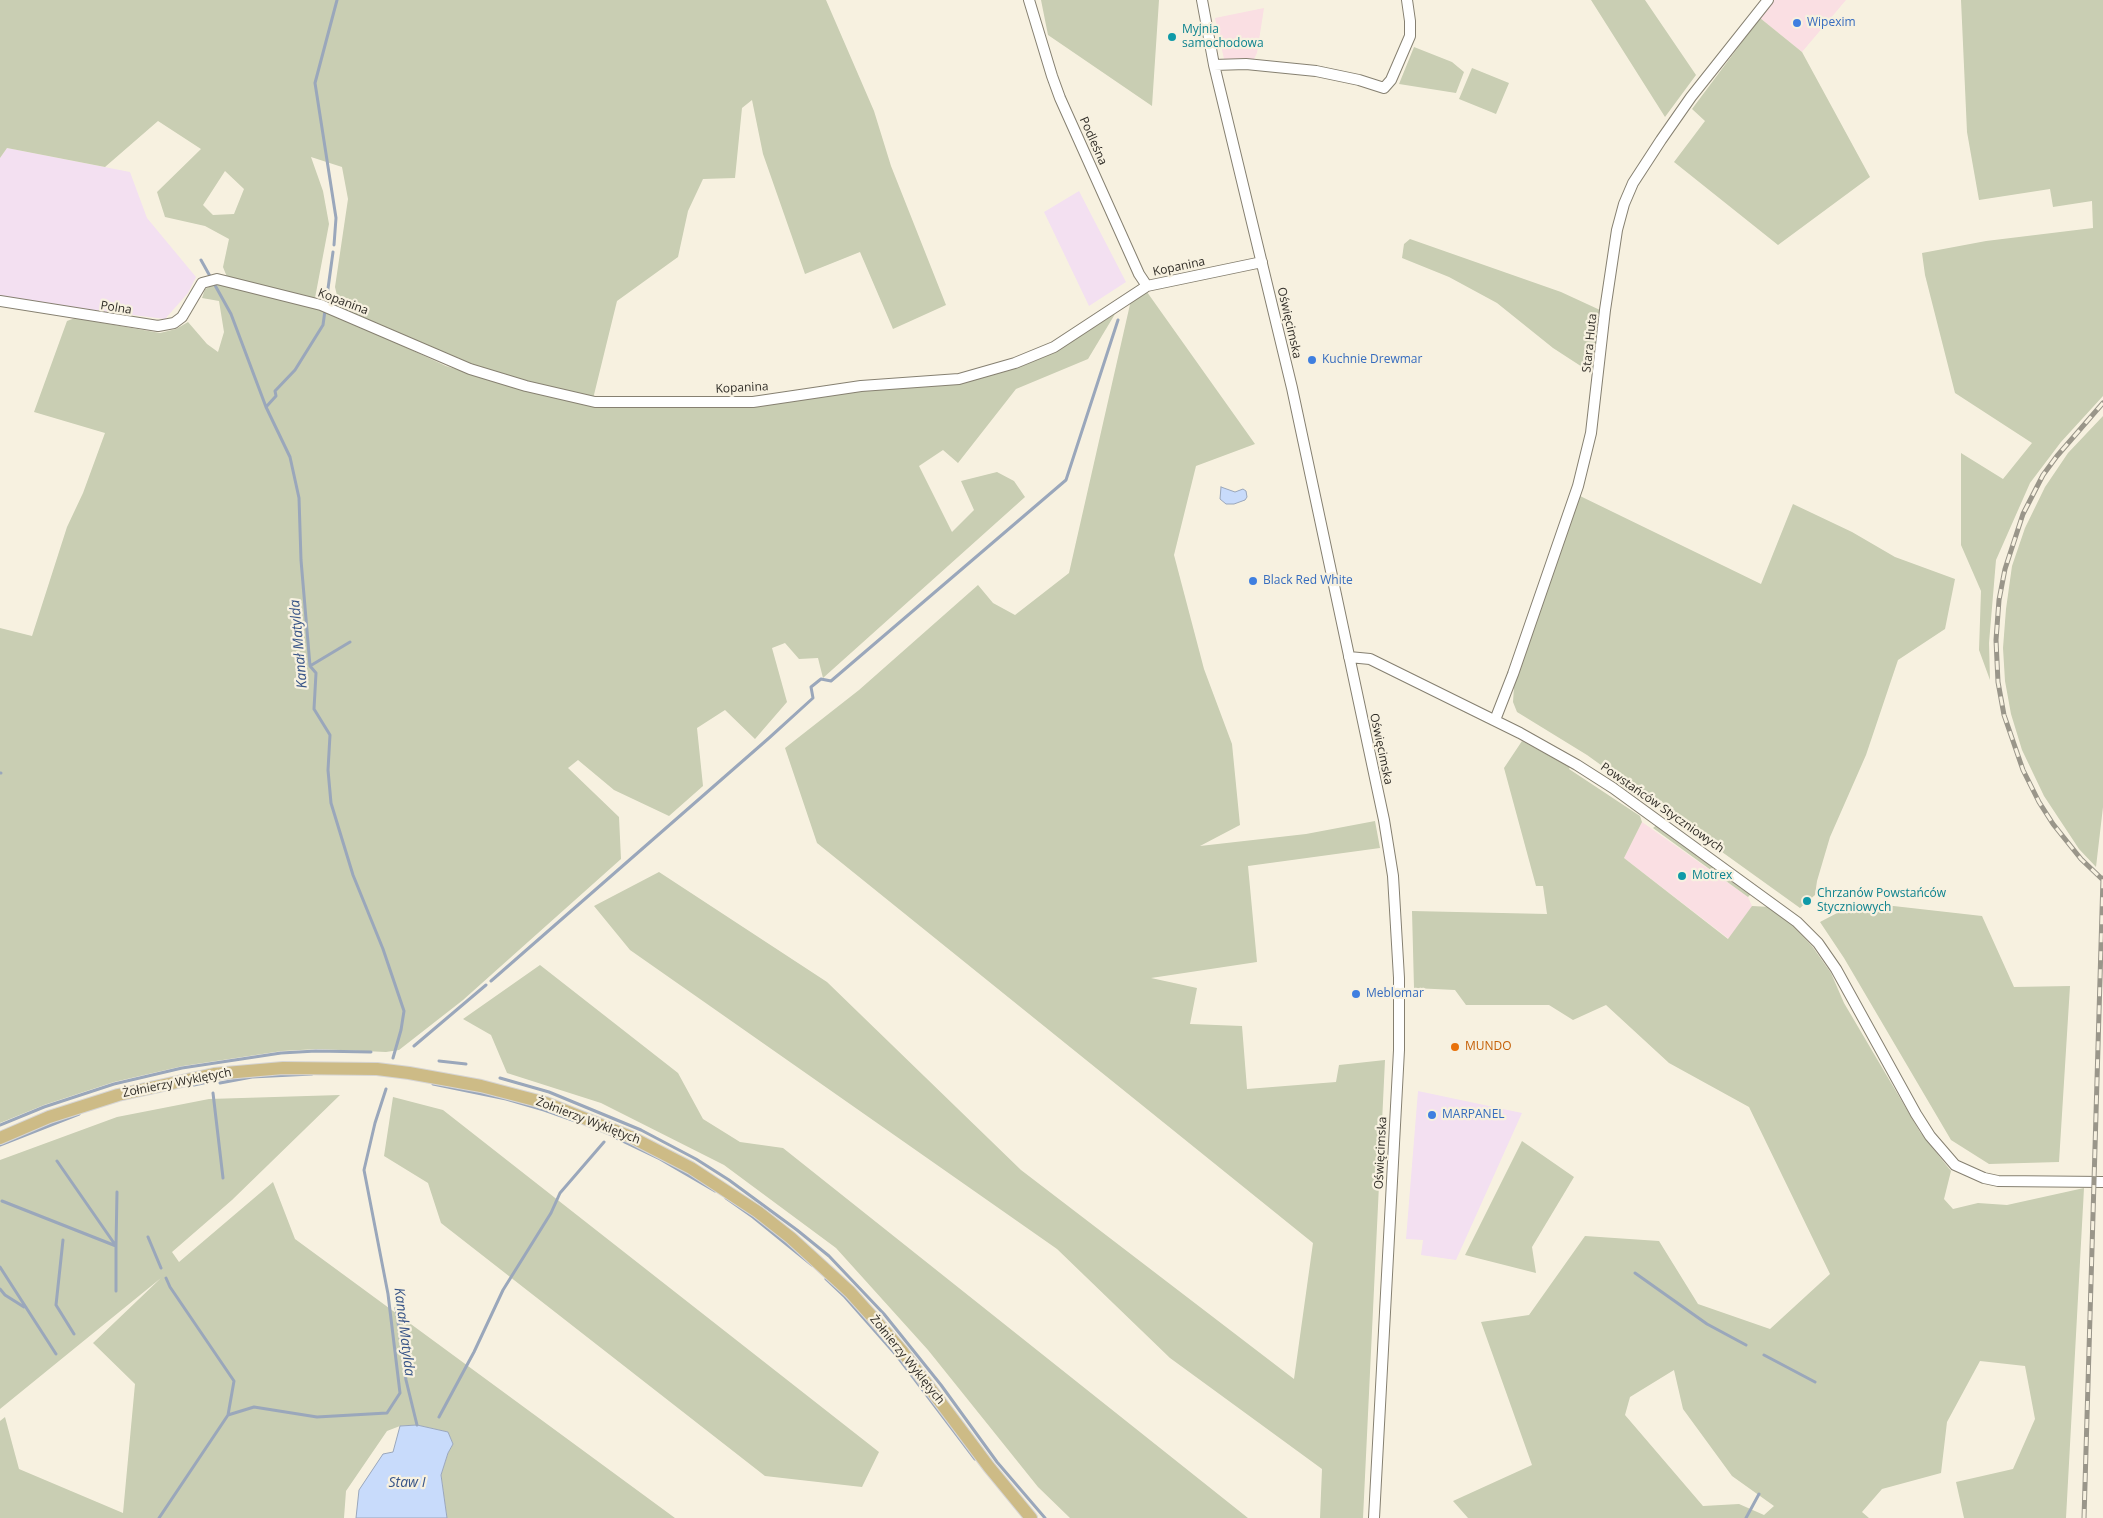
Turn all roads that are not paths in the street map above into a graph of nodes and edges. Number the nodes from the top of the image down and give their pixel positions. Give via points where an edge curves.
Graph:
1 (1029, 0) edge
2 (1202, 0) edge
3 (1407, 0) edge
4 (1768, 0) edge
5 (1214, 65) junction
6 (1262, 262) junction
7 (212, 280) joint
8 (1147, 286) junction
9 (0, 302) edge
10 (1349, 657) junction
11 (1495, 720) junction
12 (0, 1138) edge
13 (2103, 1182) edge
14 (1031, 1518) edge
15 (1374, 1518) edge

1 - 8 street, Podleśna via 1060,98
2 - 5 street, Oświęcimska
3 - 5 street via 1410,36 1391,80 1384,88 1316,71 1246,64
4 - 11 street, Stara Huta via 1660,140 1624,204 1605,310 1589,442 1569,513
5 - 6 street, Oświęcimska
6 - 8 street, Kopanina
6 - 10 street, Oświęcimska
7 - 8 street, Kopanina via 321,305 470,369 595,402 752,402 861,386 959,379 1054,347
7 - 9 street, Polna via 199,287 182,317 174,323 158,326
10 - 11 street, Powstańców Styczniowych via 1370,659
10 - 15 street, Oświęcimska via 1393,876 1399,978 1397,1082
11 - 13 street, Powstańców Styczniowych via 1613,788 1797,922 1818,943 1836,969 1916,1114 1955,1165 1998,1181
12 - 14 main road, Żołnierzy Wyklętych via 109,1097 214,1074 283,1068 377,1069 450,1079 508,1092 593,1120 691,1168 758,1212 821,1264 876,1320

